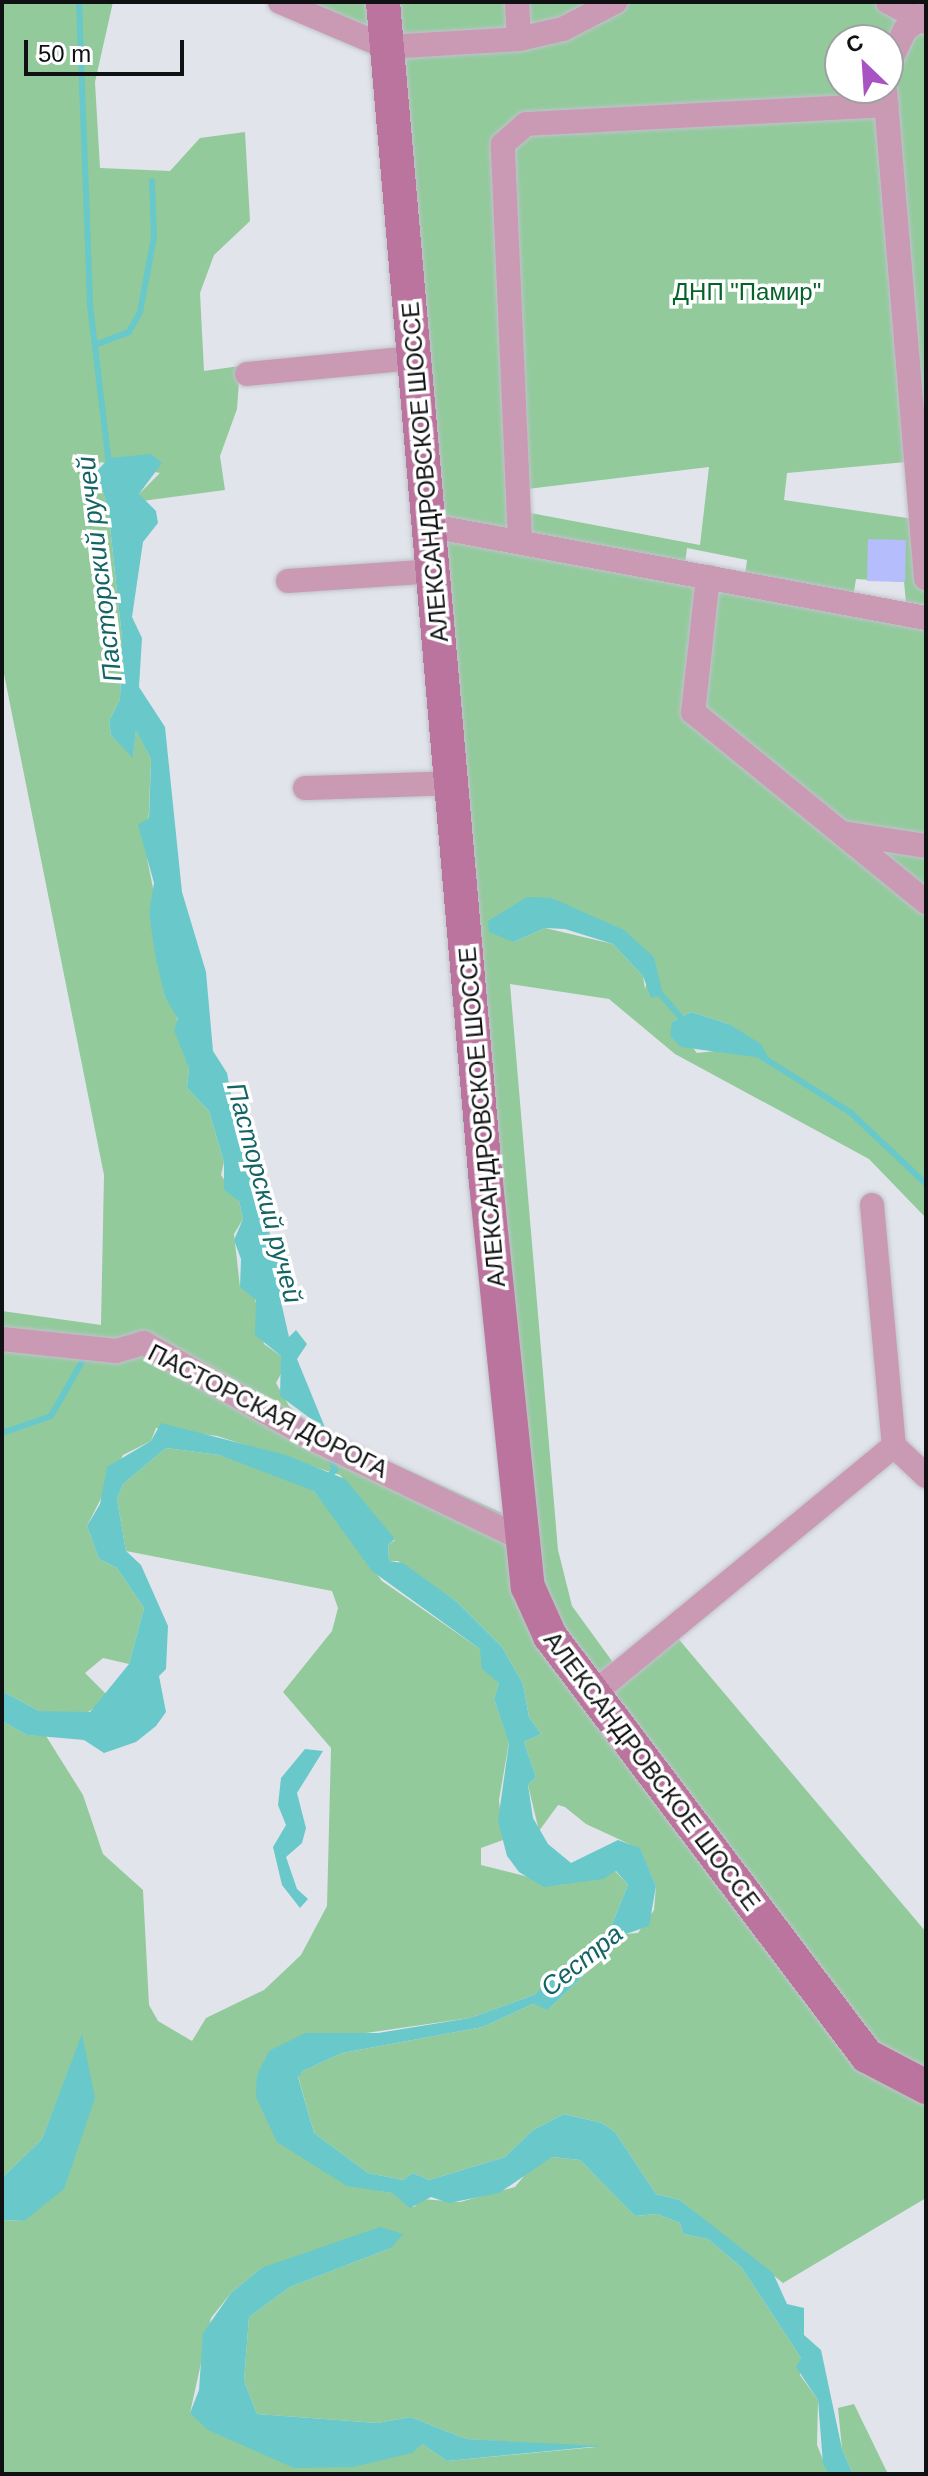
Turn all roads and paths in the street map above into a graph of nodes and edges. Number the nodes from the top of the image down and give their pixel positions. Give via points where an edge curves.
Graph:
1 (280, 2) edge
2 (383, 2) edge
3 (517, 2) edge
4 (615, 2) edge
5 (888, 2) edge
6 (924, 18) edge
7 (904, 32) edge
8 (519, 39) junction
9 (386, 47) junction
10 (824, 101) edge
11 (887, 104) edge
12 (414, 358) junction
13 (247, 374) dead end
14 (431, 526) junction
15 (520, 541) junction
16 (435, 571) junction
17 (708, 577) junction
18 (926, 578) edge
19 (288, 581) dead end
20 (926, 618) edge
21 (453, 783) junction
22 (305, 788) dead end
23 (842, 833) junction
24 (926, 846) edge
25 (926, 902) edge
26 (872, 1205) dead end
27 (2, 1339) edge
28 (894, 1446) junction
29 (926, 1476) edge
30 (521, 1538) junction
31 (593, 1694) junction
32 (926, 2087) edge

1 - 9 street
2 - 9 street, АЛЕКСАНДРОВСКОЕ ШОССЕ
3 - 8 street
4 - 8 street via 563,29
5 - 6 street
6 - 7 street
8 - 9 street
9 - 12 street, АЛЕКСАНДРОВСКОЕ ШОССЕ
10 - 15 street via 526,124 503,144
11 - 18 street
12 - 13 street
12 - 14 street, АЛЕКСАНДРОВСКОЕ ШОССЕ
14 - 15 street
14 - 16 street, АЛЕКСАНДРОВСКОЕ ШОССЕ
15 - 17 street
16 - 19 street
16 - 21 street, АЛЕКСАНДРОВСКОЕ ШОССЕ
17 - 20 street
17 - 23 street via 693,712
21 - 22 street
21 - 30 street, АЛЕКСАНДРОВСКОЕ ШОССЕ
23 - 24 street
23 - 25 street
26 - 28 street
27 - 30 street, ПАСТОРСКАЯ ДОРОГА via 116,1351 144,1343 323,1443
28 - 29 street
28 - 31 street
30 - 31 street, АЛЕКСАНДРОВСКОЕ ШОССЕ via 536,1612
31 - 32 street, АЛЕКСАНДРОВСКОЕ ШОССЕ via 867,2056

